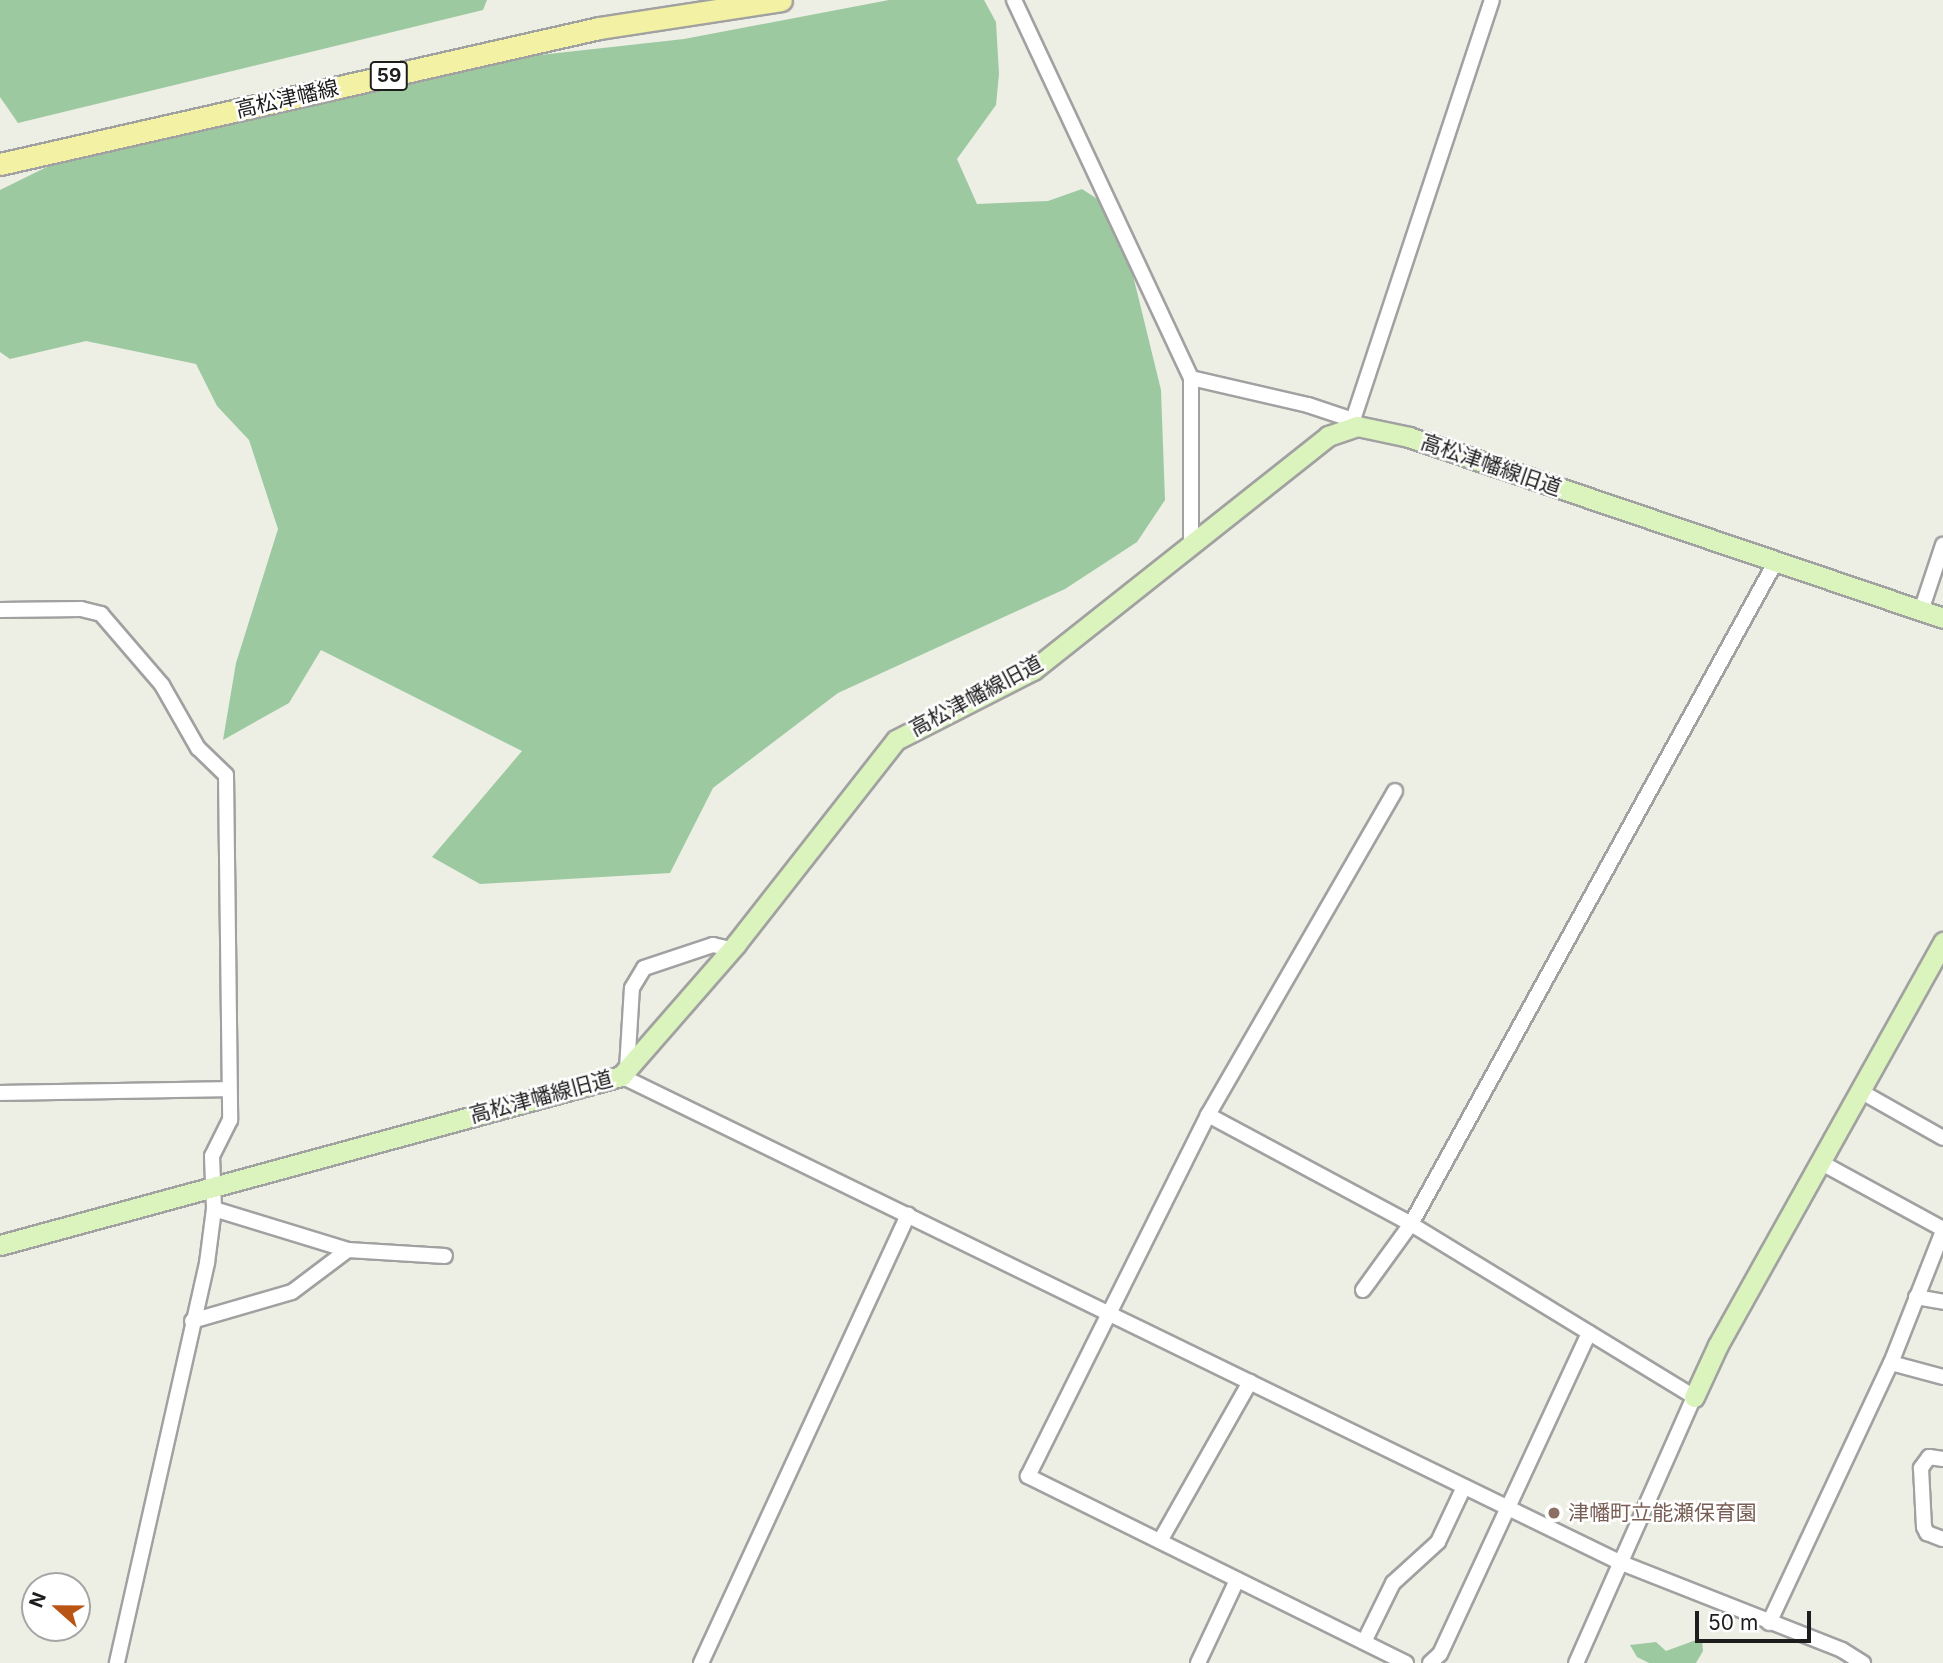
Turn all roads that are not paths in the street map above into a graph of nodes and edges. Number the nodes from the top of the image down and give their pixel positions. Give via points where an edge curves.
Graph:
1 (781, 0) edge
2 (1014, 0) edge
3 (1492, 0) edge
4 (0, 164) edge
5 (1191, 378) junction
6 (1355, 423) junction
7 (1191, 541) junction
8 (1943, 545) edge
9 (1775, 563) junction
10 (0, 610) edge
11 (1921, 611) junction
12 (1943, 618) edge
13 (1395, 790) dead end
14 (1943, 942) edge
15 (732, 949) junction
16 (624, 1072) junction
17 (228, 1089) junction
18 (1860, 1091) junction
19 (0, 1093) edge
20 (1208, 1115) junction
21 (1943, 1138) edge
22 (1820, 1162) junction
23 (215, 1186) junction
24 (214, 1209) junction
25 (908, 1216) junction
26 (1410, 1224) junction
27 (1943, 1230) edge
28 (0, 1245) edge
29 (348, 1250) junction
30 (445, 1256) dead end
31 (1363, 1290) dead end
32 (1916, 1297) junction
33 (1943, 1302) edge
34 (1110, 1312) junction
35 (192, 1321) junction
36 (1589, 1333) junction
37 (1891, 1363) junction
38 (1943, 1377) edge
39 (1250, 1382) junction
40 (1694, 1397) junction
41 (1943, 1459) edge
42 (1464, 1487) junction
43 (1508, 1510) junction
44 (1943, 1539) edge
45 (1160, 1541) junction
46 (1619, 1562) junction
47 (1237, 1580) junction
48 (1769, 1623) junction
49 (1364, 1642) junction
50 (117, 1663) edge
51 (701, 1663) edge
52 (1198, 1663) edge
53 (1406, 1663) edge
54 (1430, 1663) edge
55 (1576, 1663) edge
56 (1863, 1663) edge

1 - 4 main road, 高松津幡線 / 59 via 599,28
2 - 5 street
3 - 6 street
5 - 6 street
5 - 7 street
6 - 7 street, 高松津幡線旧道 via 1328,436
6 - 9 street, 高松津幡線旧道
7 - 15 street, 高松津幡線旧道 via 1033,670 896,740
8 - 11 street
9 - 11 street, 高松津幡線旧道
9 - 26 street
10 - 17 street via 81,609 101,614 162,685 198,748 226,775
11 - 12 street, 高松津幡線旧道
13 - 20 street
14 - 18 street
15 - 16 street, 高松津幡線旧道
15 - 16 street via 713,945 644,968 632,988
16 - 23 street, 高松津幡線旧道
16 - 25 street
17 - 19 street
17 - 23 street via 230,1120 212,1156
18 - 21 street
18 - 22 street
20 - 26 street
20 - 34 street
22 - 27 street
22 - 40 street
23 - 24 street
23 - 28 street, 高松津幡線旧道
24 - 29 street
24 - 35 street
25 - 34 street
25 - 51 street
26 - 31 street
26 - 36 street
27 - 32 street
29 - 30 street
29 - 35 street via 292,1292
32 - 33 street
32 - 37 street
34 - 39 street
34 - 45 street via 1028,1476
35 - 50 street
36 - 40 street
36 - 43 street
37 - 38 street
37 - 48 street
39 - 42 street
39 - 45 street
40 - 46 street
41 - 44 street via 1929,1457 1921,1468 1924,1527
42 - 43 street
42 - 49 street via 1438,1542 1393,1583
43 - 46 street
43 - 54 street via 1440,1654
45 - 47 street
46 - 48 street
46 - 55 street
47 - 49 street
47 - 52 street
48 - 56 street
49 - 53 street

